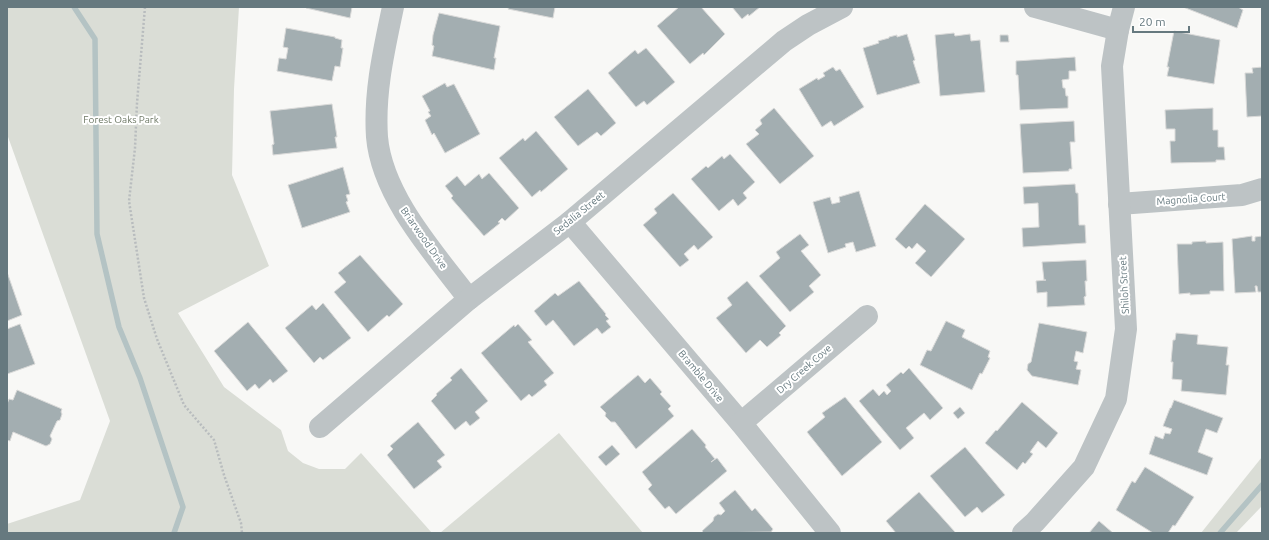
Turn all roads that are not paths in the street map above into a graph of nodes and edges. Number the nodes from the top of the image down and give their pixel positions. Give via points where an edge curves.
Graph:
1 (393, 7) edge
2 (842, 7) edge
3 (1035, 7) edge
4 (1124, 7) edge
5 (1118, 30) junction
6 (1262, 189) edge
7 (1120, 204) junction
8 (570, 222) junction
9 (469, 299) junction
10 (867, 316) dead end
11 (741, 424) junction
12 (320, 427) dead end
13 (830, 533) edge
14 (1022, 533) edge

1 - 9 street, Briarwood Drive via 378,90 377,138 382,161 401,206
2 - 8 street, Sedalia Street via 784,41
3 - 5 street
4 - 5 street, Shiloh Street
5 - 7 street, Shiloh Street via 1112,66
6 - 7 street, Magnolia Court via 1242,195
7 - 14 street, Shiloh Street via 1126,329 1116,399 1084,468
8 - 9 street, Sedalia Street
8 - 11 street, Bramble Drive
9 - 12 street, Sedalia Street
10 - 11 street, Dry Creek Cove
11 - 13 street, Bramble Drive

